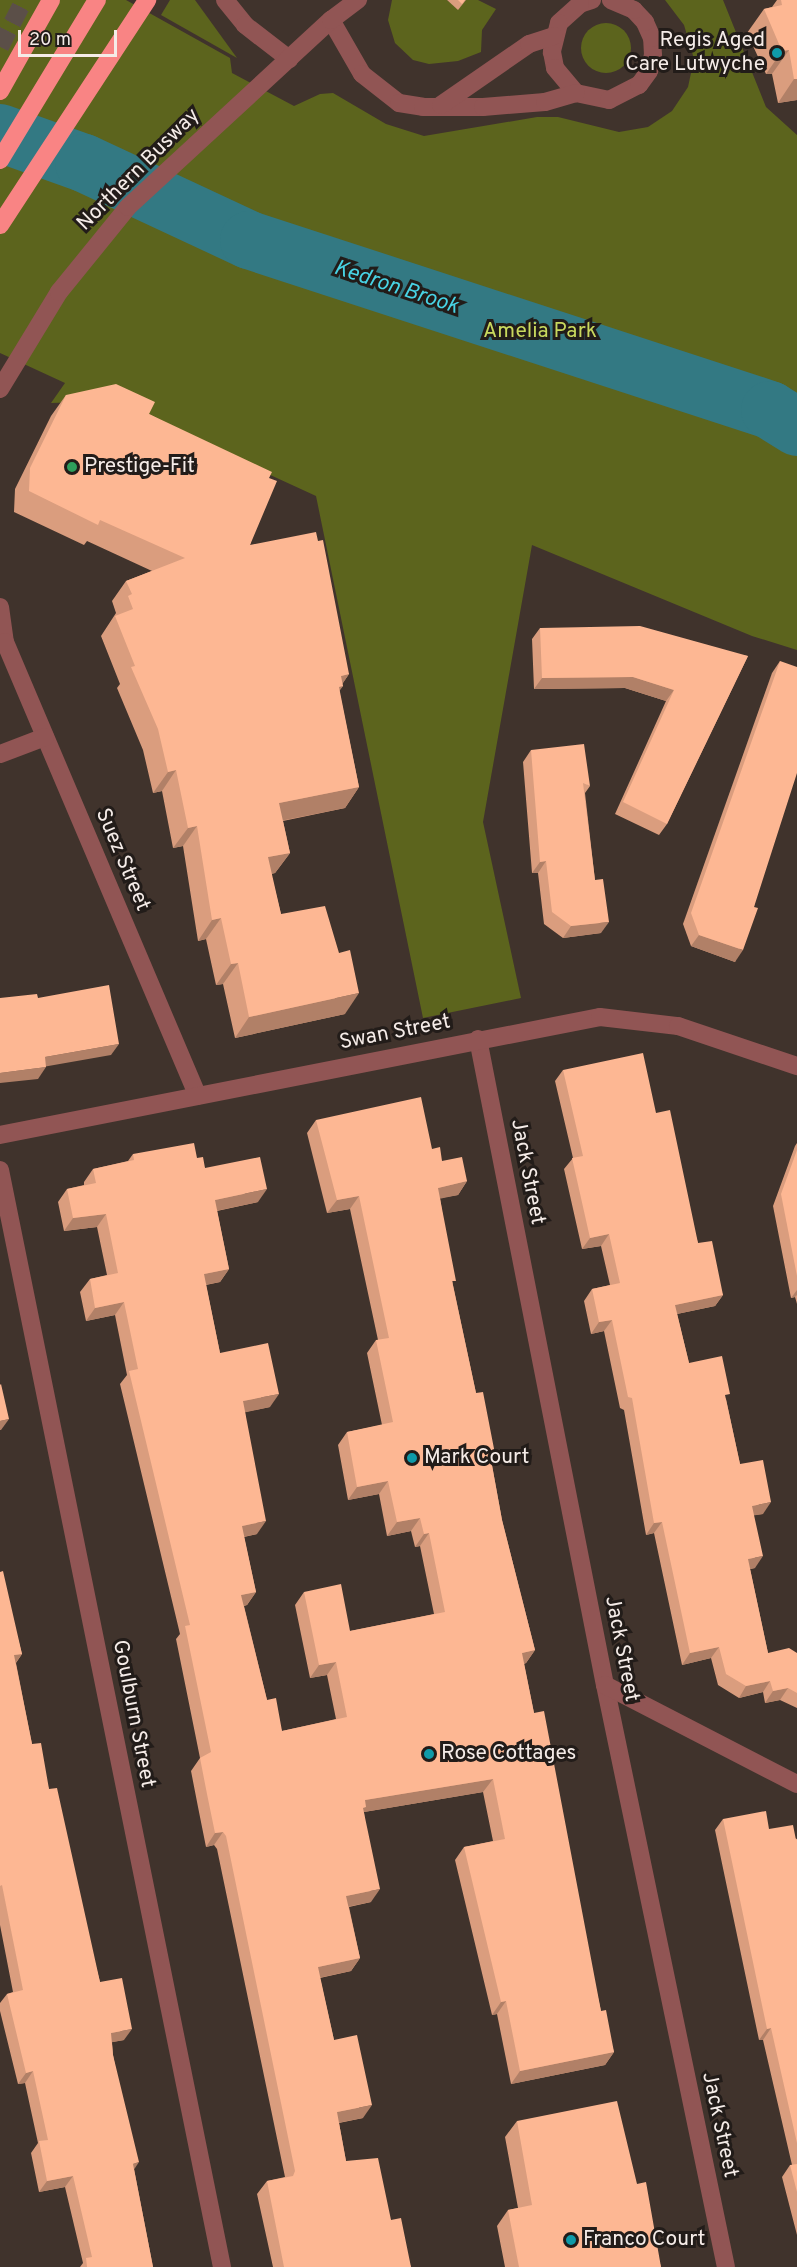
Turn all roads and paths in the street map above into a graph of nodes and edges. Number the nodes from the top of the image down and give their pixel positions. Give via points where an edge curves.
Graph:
1 (51, 0) edge
2 (97, 0) edge
3 (225, 0) edge
4 (344, 0) edge
5 (358, 0) edge
6 (611, 0) edge
7 (584, 1) edge
8 (144, 4) edge
9 (634, 5) edge
10 (331, 20) junction
11 (554, 36) junction
12 (289, 59) junction
13 (0, 91) edge
14 (576, 93) junction
15 (441, 105) junction
16 (0, 160) edge
17 (0, 225) edge
18 (0, 388) edge
19 (0, 607) edge
20 (3, 640) edge
21 (45, 737) junction
22 (0, 754) edge
23 (478, 1039) junction
24 (797, 1066) edge
25 (198, 1096) junction
26 (0, 1135) edge
27 (0, 1170) edge
28 (605, 1686) junction
29 (797, 1784) edge
30 (222, 2267) edge
31 (726, 2267) edge

1 - 13 highway
2 - 16 highway
3 - 12 street via 245,25
4 - 10 street, Northern Busway
5 - 10 street, Northern Busway
6 - 9 street
7 - 11 street via 560,23
8 - 17 highway
9 - 14 street via 652,38 649,71 625,96 592,99
10 - 12 street, Northern Busway
10 - 15 street via 362,75 379,91 412,106
11 - 14 street via 555,68
11 - 15 street via 529,44
12 - 18 street, Northern Busway via 156,179 102,236 59,292
14 - 15 street via 545,102 483,108
19 - 20 street, Suez Street
20 - 21 street, Suez Street
21 - 22 street
21 - 25 street, Suez Street
23 - 24 street, Swan Street via 574,1020 628,1018 678,1026
23 - 25 street, Swan Street
23 - 28 street, Jack Street
25 - 26 street, Swan Street
27 - 30 street, Goulburn Street
28 - 29 street
28 - 31 street, Jack Street

